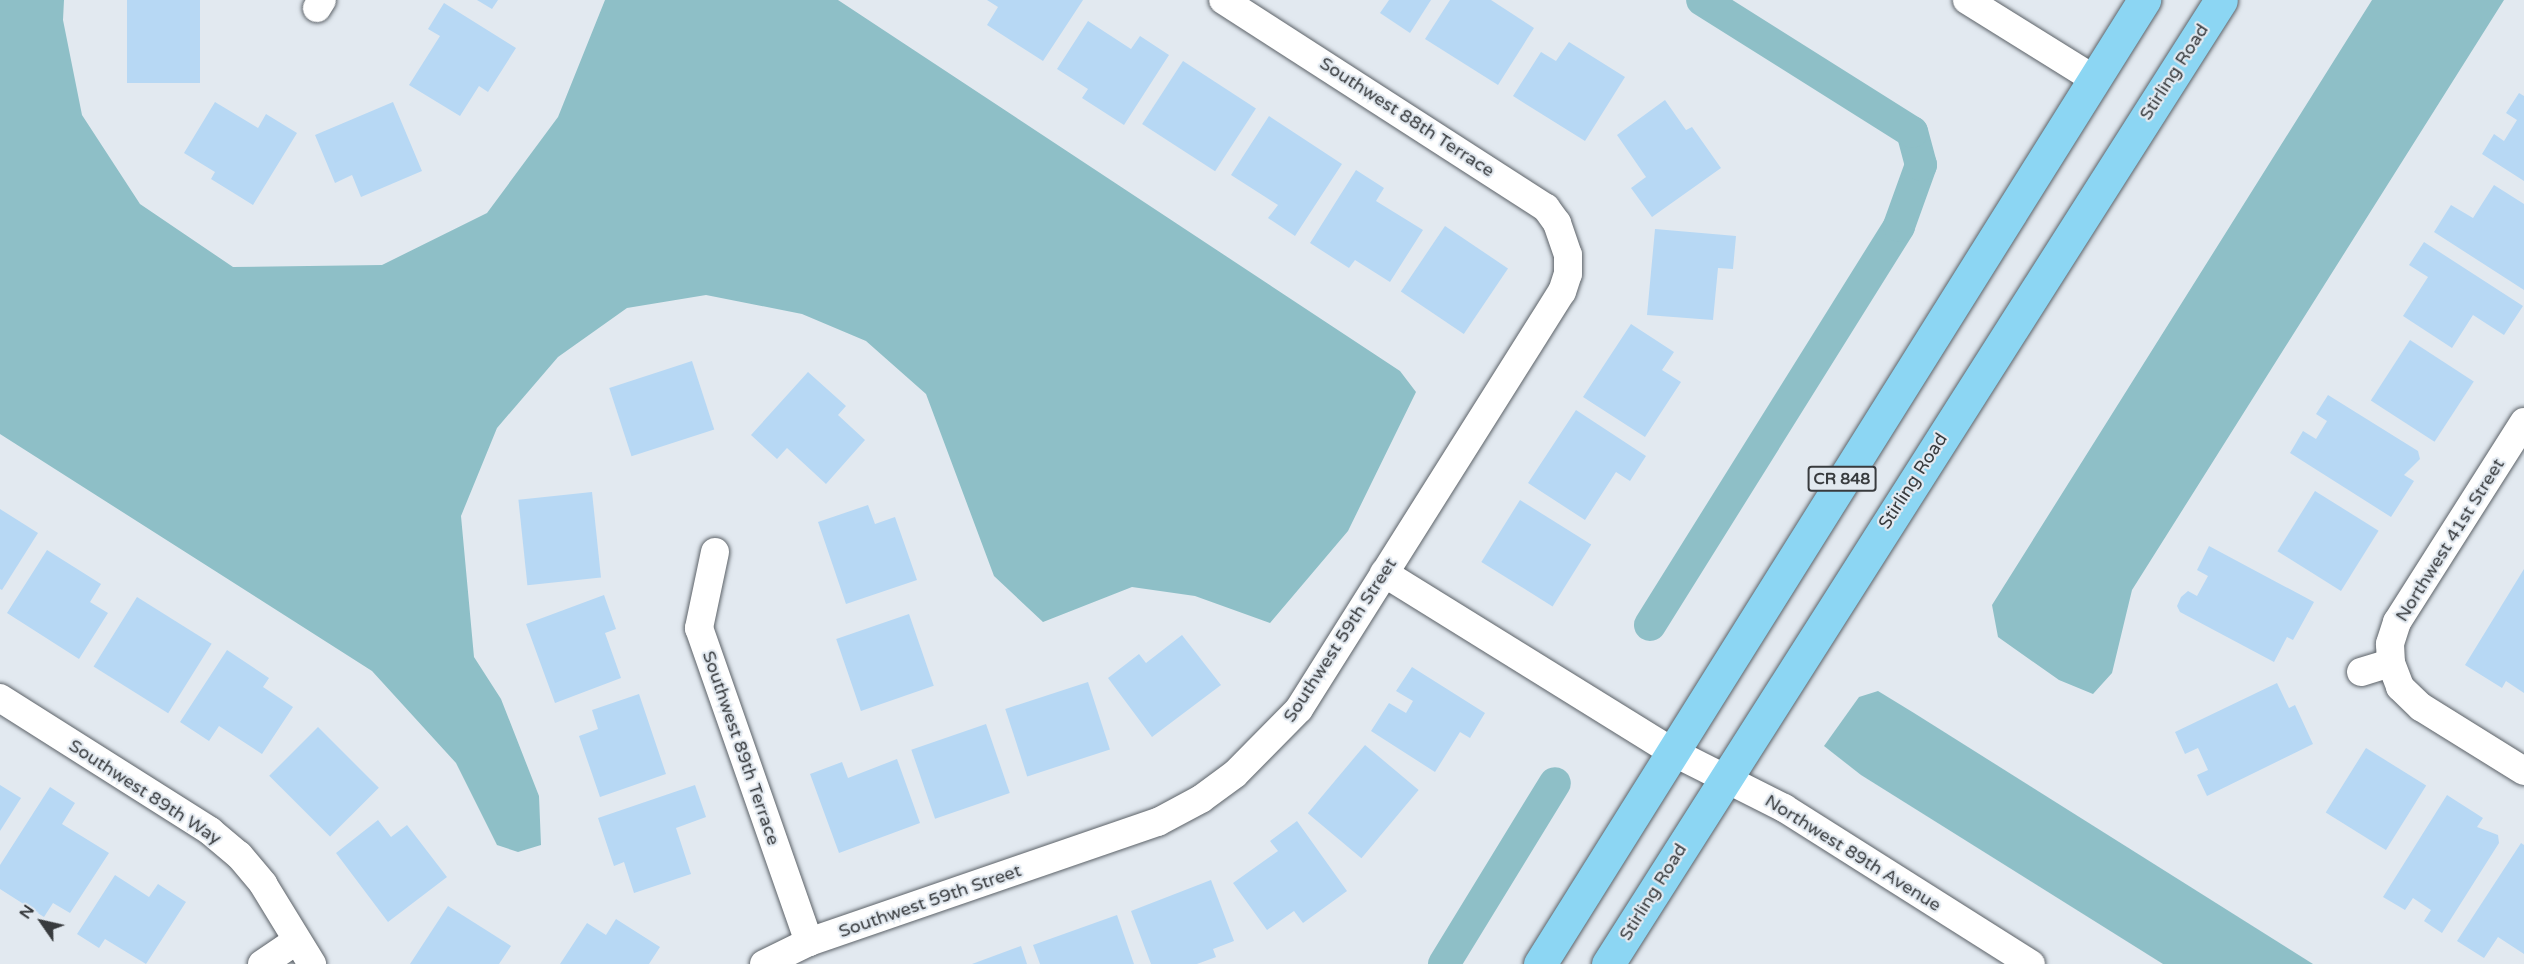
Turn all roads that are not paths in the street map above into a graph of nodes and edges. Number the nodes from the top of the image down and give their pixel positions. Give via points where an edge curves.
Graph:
1 (1223, 0) edge
2 (1967, 0) edge
3 (2144, 0) edge
4 (2220, 0) edge
5 (2094, 79) junction
6 (1568, 255) joint
7 (2524, 422) edge
8 (715, 552) dead end
9 (1384, 573) junction
10 (2391, 663) junction
11 (2361, 672) dead end
12 (0, 698) edge
13 (1671, 751) junction
14 (2524, 771) edge
15 (1724, 777) junction
16 (809, 942) junction
17 (304, 953) edge
18 (262, 964) edge
19 (764, 964) edge
20 (1540, 964) edge
21 (1608, 964) edge
22 (2031, 964) edge

1 - 6 street, Southwest 88th Terrace via 1529,195 1557,223
2 - 5 street
3 - 5 main road, CR 848
4 - 15 main road, Stirling Road / CR 848
5 - 13 main road, CR 848
6 - 9 street, Southwest 59th Street via 1568,274 1547,318
7 - 10 street, Northwest 41st Street via 2397,622 2390,644
8 - 16 street, Southwest 89th Terrace via 699,628
9 - 13 street, Northwest 89th Avenue
9 - 16 street, Southwest 59th Street via 1299,709 1269,744 1201,799 1158,822 1100,844
10 - 11 street
10 - 14 street via 2400,687 2421,707
12 - 17 street, Southwest 89th Way via 210,831 239,855 263,884
13 - 15 street, Northwest 89th Avenue
13 - 20 main road, CR 848
15 - 21 main road, Stirling Road / CR 848
15 - 22 street, Northwest 89th Avenue via 1784,808
16 - 19 street
17 - 18 street

